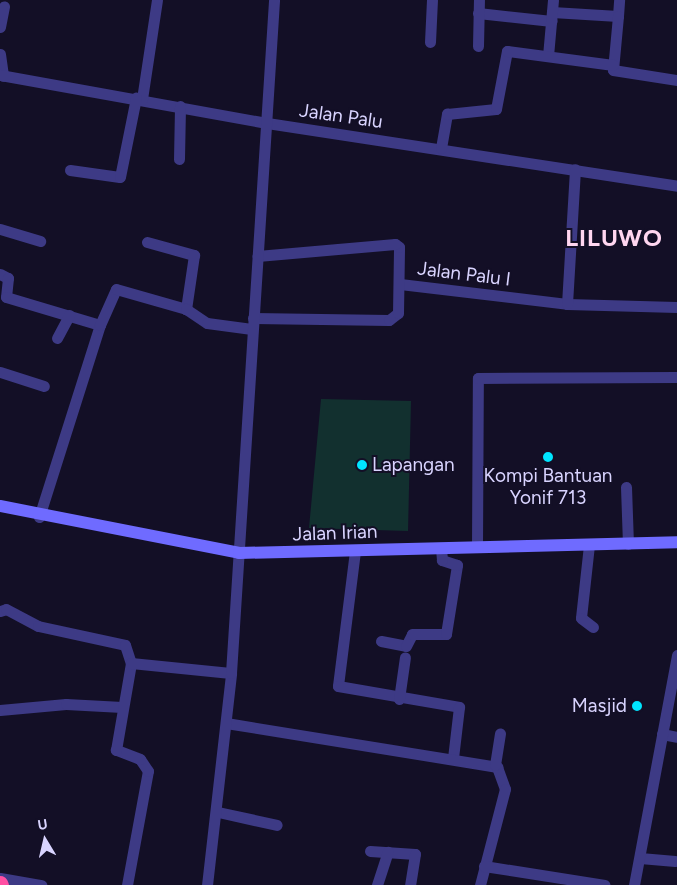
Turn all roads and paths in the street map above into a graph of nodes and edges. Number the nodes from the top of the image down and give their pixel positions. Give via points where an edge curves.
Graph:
1 (157, 0) edge
2 (274, 0) edge
3 (432, 0) edge
4 (479, 0) edge
5 (619, 0) edge
6 (4, 6) dead end
7 (553, 11) edge
8 (478, 14) junction
9 (618, 16) junction
10 (0, 27) edge
11 (430, 42) dead end
12 (478, 46) dead end
13 (0, 54) edge
14 (548, 56) junction
15 (613, 65) junction
16 (2, 76) edge
17 (677, 80) edge
18 (139, 99) junction
19 (180, 106) junction
20 (267, 123) junction
21 (441, 148) junction
22 (179, 159) dead end
23 (575, 169) junction
24 (70, 170) dead end
25 (677, 186) edge
26 (0, 229) edge
27 (40, 241) dead end
28 (147, 242) dead end
29 (258, 256) junction
30 (0, 274) edge
31 (400, 284) junction
32 (567, 304) junction
33 (677, 307) edge
34 (186, 309) junction
35 (69, 315) junction
36 (253, 324) junction
37 (100, 325) junction
38 (57, 338) dead end
39 (0, 372) edge
40 (677, 377) edge
41 (44, 386) dead end
42 (626, 487) dead end
43 (0, 506) edge
44 (39, 516) junction
45 (677, 542) edge
46 (628, 544) junction
47 (589, 545) junction
48 (477, 546) junction
49 (441, 548) junction
50 (355, 551) junction
51 (239, 553) junction
52 (0, 611) edge
53 (593, 627) dead end
54 (381, 641) dead end
55 (677, 654) edge
56 (405, 658) dead end
57 (131, 663) junction
58 (231, 673) junction
59 (398, 699) junction
60 (122, 707) junction
61 (0, 710) edge
62 (226, 723) junction
63 (500, 733) dead end
64 (669, 735) edge
65 (453, 758) junction
66 (495, 766) junction
67 (218, 812) junction
68 (277, 825) dead end
69 (370, 851) dead end
70 (388, 852) junction
71 (640, 858) junction
72 (675, 861) dead end
73 (484, 866) junction
74 (0, 878) edge
75 (561, 881) edge
76 (41, 885) edge
77 (127, 885) edge
78 (207, 885) edge
79 (377, 885) edge
80 (410, 885) edge
81 (480, 885) edge
82 (605, 885) edge
83 (634, 885) edge

1 - 18 street
2 - 20 street
3 - 11 street
4 - 8 street
5 - 9 street
6 - 10 street
7 - 8 street
7 - 9 street
7 - 14 street
8 - 12 street
9 - 15 street
13 - 16 street
14 - 15 street
14 - 21 street via 506,51 496,109 448,114
15 - 17 street via 614,71
16 - 18 street, Jalan Palu
18 - 19 street, Jalan Palu
18 - 24 street via 120,177
19 - 20 street, Jalan Palu
19 - 22 street
20 - 21 street, Jalan Palu
20 - 29 street
21 - 23 street, Jalan Palu
23 - 25 street, Jalan Palu
23 - 32 street
26 - 27 street
28 - 34 street via 194,254
29 - 31 street, Jalan Palu I via 395,244 399,247
29 - 36 street
30 - 35 street via 8,278 6,297
31 - 32 street, Jalan Palu I
31 - 36 street via 398,313 393,320
32 - 33 street, Jalan Palu I
34 - 36 street via 207,323
34 - 37 street via 119,288
35 - 37 street
35 - 38 street
36 - 51 street
37 - 44 street
39 - 41 street
40 - 48 street via 478,378
42 - 46 street
43 - 44 street, Jalan Irian
44 - 51 street, Jalan Irian
45 - 46 street, Jalan Irian
46 - 47 street, Jalan Irian
47 - 48 street, Jalan Irian
47 - 53 street via 581,618
48 - 49 street, Jalan Irian
49 - 50 street, Jalan Irian
49 - 54 street via 442,560 457,565 446,634 412,634 406,646
50 - 51 street, Jalan Irian
50 - 59 street via 337,683 342,690
51 - 58 street
52 - 57 street via 6,609 38,626 125,645
55 - 64 street
56 - 59 street
57 - 58 street
57 - 60 street
58 - 62 street
59 - 65 street via 459,707
60 - 61 street via 66,704
60 - 77 street via 116,750 145,762 148,771
62 - 65 street
62 - 67 street
63 - 66 street
64 - 71 street
65 - 66 street
66 - 73 street via 505,789
67 - 68 street
67 - 78 street
69 - 70 street
70 - 79 street
70 - 80 street via 415,854
71 - 72 street
71 - 83 street
73 - 75 street
73 - 81 street
74 - 76 street
75 - 82 street

